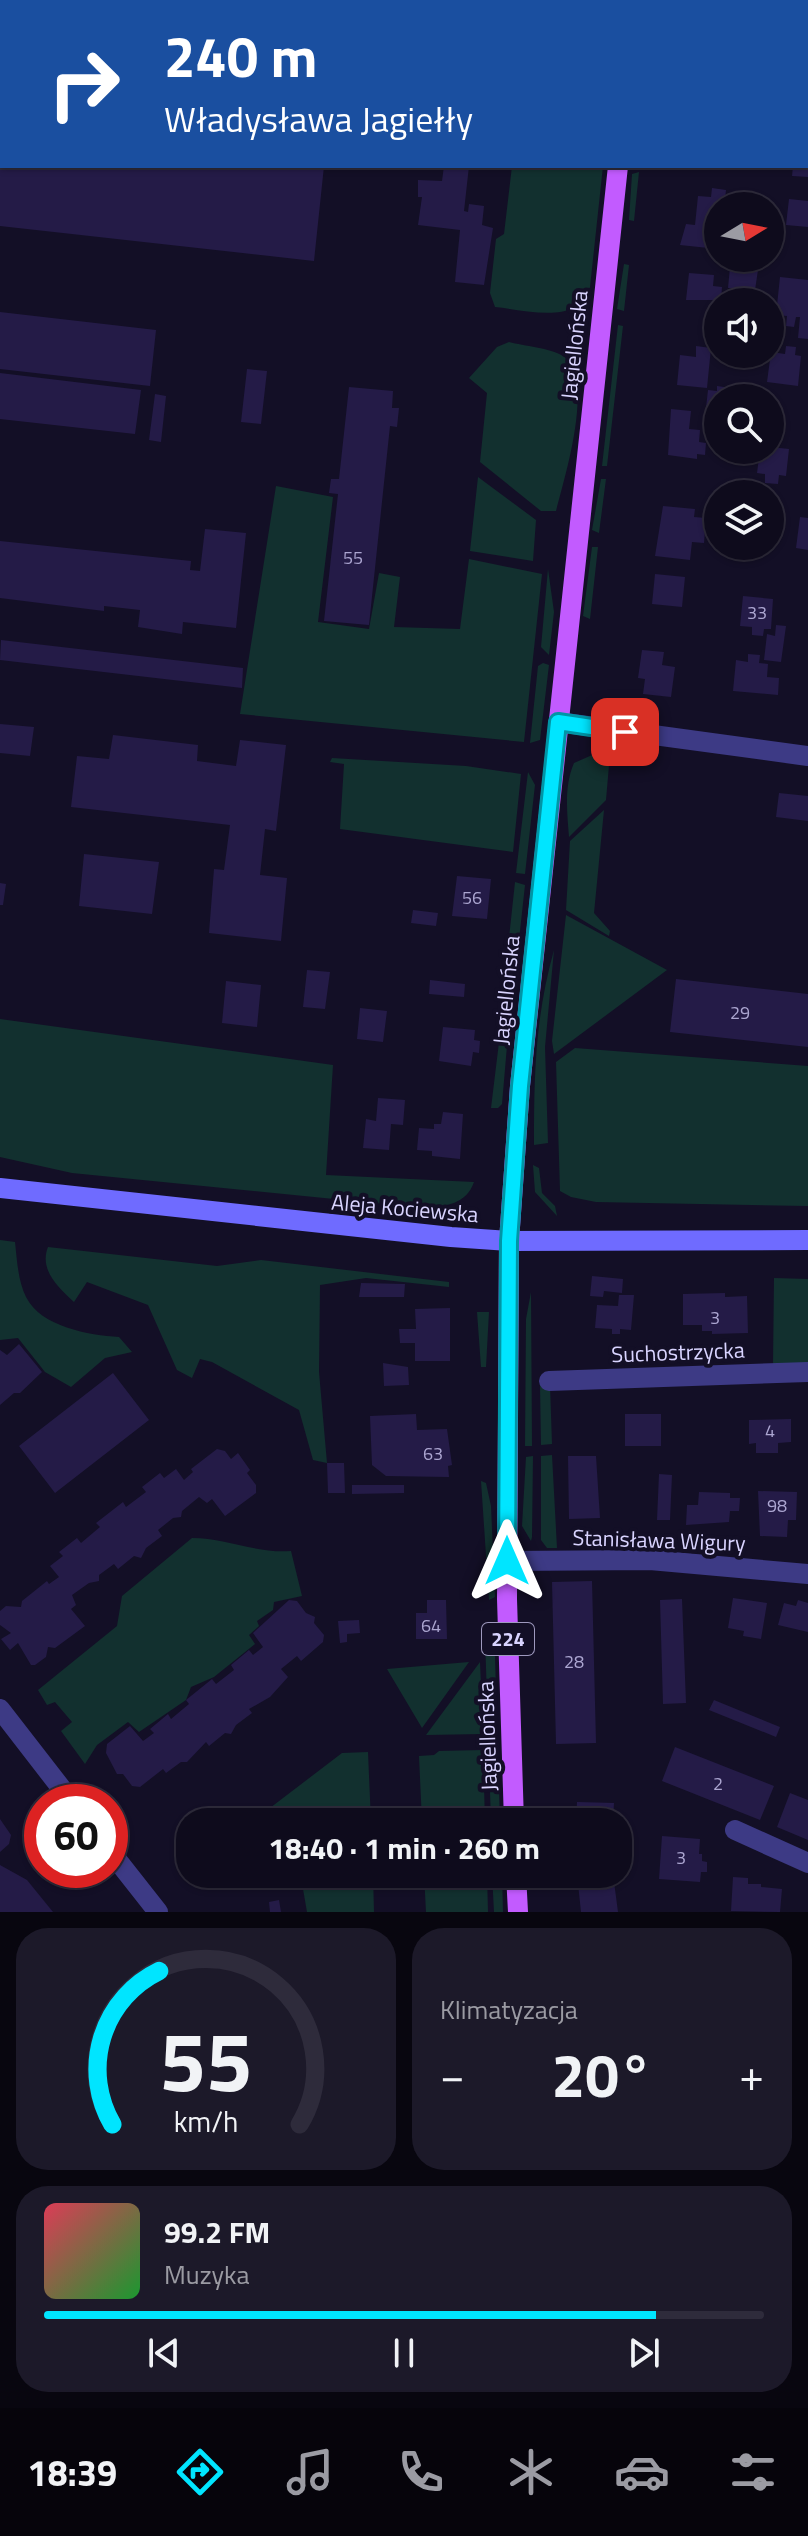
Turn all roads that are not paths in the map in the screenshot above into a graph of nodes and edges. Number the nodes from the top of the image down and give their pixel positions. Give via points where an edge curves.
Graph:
1 (618, 168) edge
2 (558, 722) junction
3 (808, 756) edge
4 (0, 1188) edge
5 (808, 1240) edge
6 (509, 1241) junction
7 (808, 1372) edge
8 (549, 1381) dead end
9 (507, 1561) junction
10 (808, 1574) edge
11 (0, 1709) edge
12 (58, 1784) edge
13 (514, 1808) edge
14 (735, 1830) dead end
15 (808, 1863) edge
16 (128, 1874) edge
17 (517, 1888) edge
18 (158, 1912) edge
19 (518, 1912) edge

1 - 2 main road, Jagiellońska / 224
2 - 3 street
2 - 6 main road, Jagiellońska / 224
4 - 6 street, Aleja Kociewska
5 - 6 street, Aleja Kociewska
6 - 9 main road, Jagiellońska / 224
7 - 8 street, Suchostrzycka
9 - 10 street, Stanisława Wigury via 650,1560
9 - 13 main road, Jagiellońska / 224
11 - 12 street
14 - 15 street
16 - 18 street
17 - 19 main road

